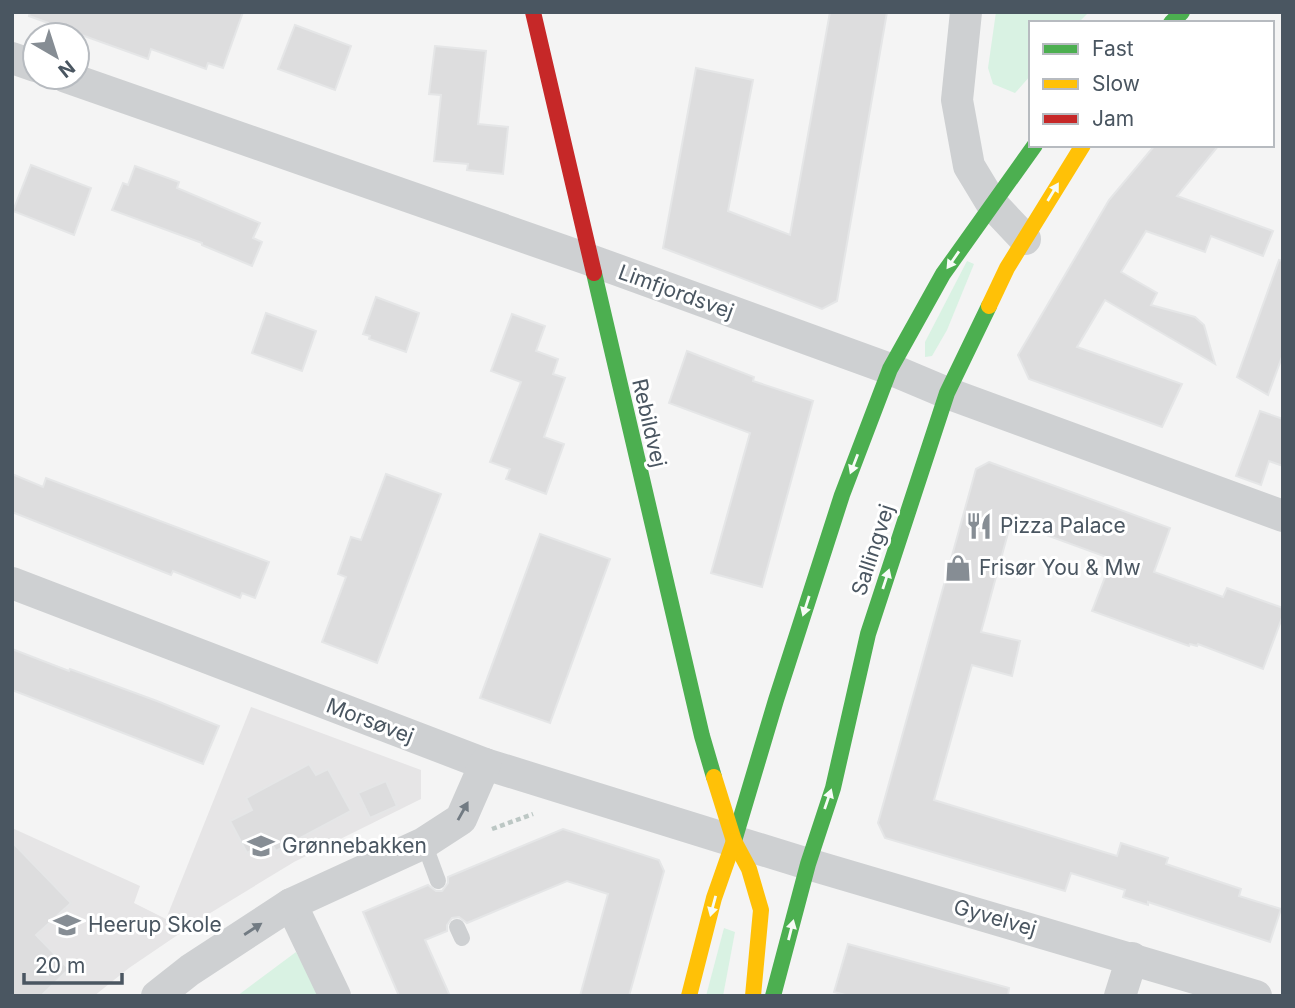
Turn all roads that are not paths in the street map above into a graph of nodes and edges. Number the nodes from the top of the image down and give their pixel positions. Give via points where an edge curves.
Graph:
1 (533, 12) edge
2 (966, 12) edge
3 (91, 86) edge
4 (1034, 147) edge
5 (1082, 147) edge
6 (992, 204) junction
7 (1025, 239) junction
8 (590, 260) junction
9 (890, 369) junction
10 (947, 393) junction
11 (1283, 516) edge
12 (12, 583) edge
13 (485, 764) junction
14 (734, 841) junction
15 (424, 843) junction
16 (808, 864) junction
17 (438, 881) dead end
18 (291, 904) junction
19 (1132, 958) junction
20 (157, 996) edge
21 (335, 996) edge
22 (689, 996) edge
23 (753, 996) edge
24 (773, 996) edge
25 (1120, 996) edge
26 (1256, 996) edge

1 - 8 street, Rebildvej
2 - 6 street via 957,100 969,166
3 - 8 street, Limfjordsvej
4 - 6 street
7 -> 5 street, Sallingvej
6 - 7 street
6 -> 9 street via 943,274
7 - 10 street, Sallingvej
8 - 9 street, Limfjordsvej
8 - 14 street, Rebildvej via 693,700
9 - 10 street, Limfjordsvej
9 -> 14 street via 842,495
10 - 11 street, Limfjordsvej
16 -> 10 street, Sallingvej via 833,788 868,634
12 - 13 street, Morsøvej
13 - 14 street, Morsøvej
15 -> 13 street via 461,819
14 - 16 street, Gyvelvej
14 -> 22 street
14 - 23 street via 749,869 761,910
15 - 17 lane
15 - 18 street
16 - 19 street, Gyvelvej
24 -> 16 street, Sallingvej
20 -> 18 street
18 - 21 street
19 - 25 street
19 - 26 street, Gyvelvej

